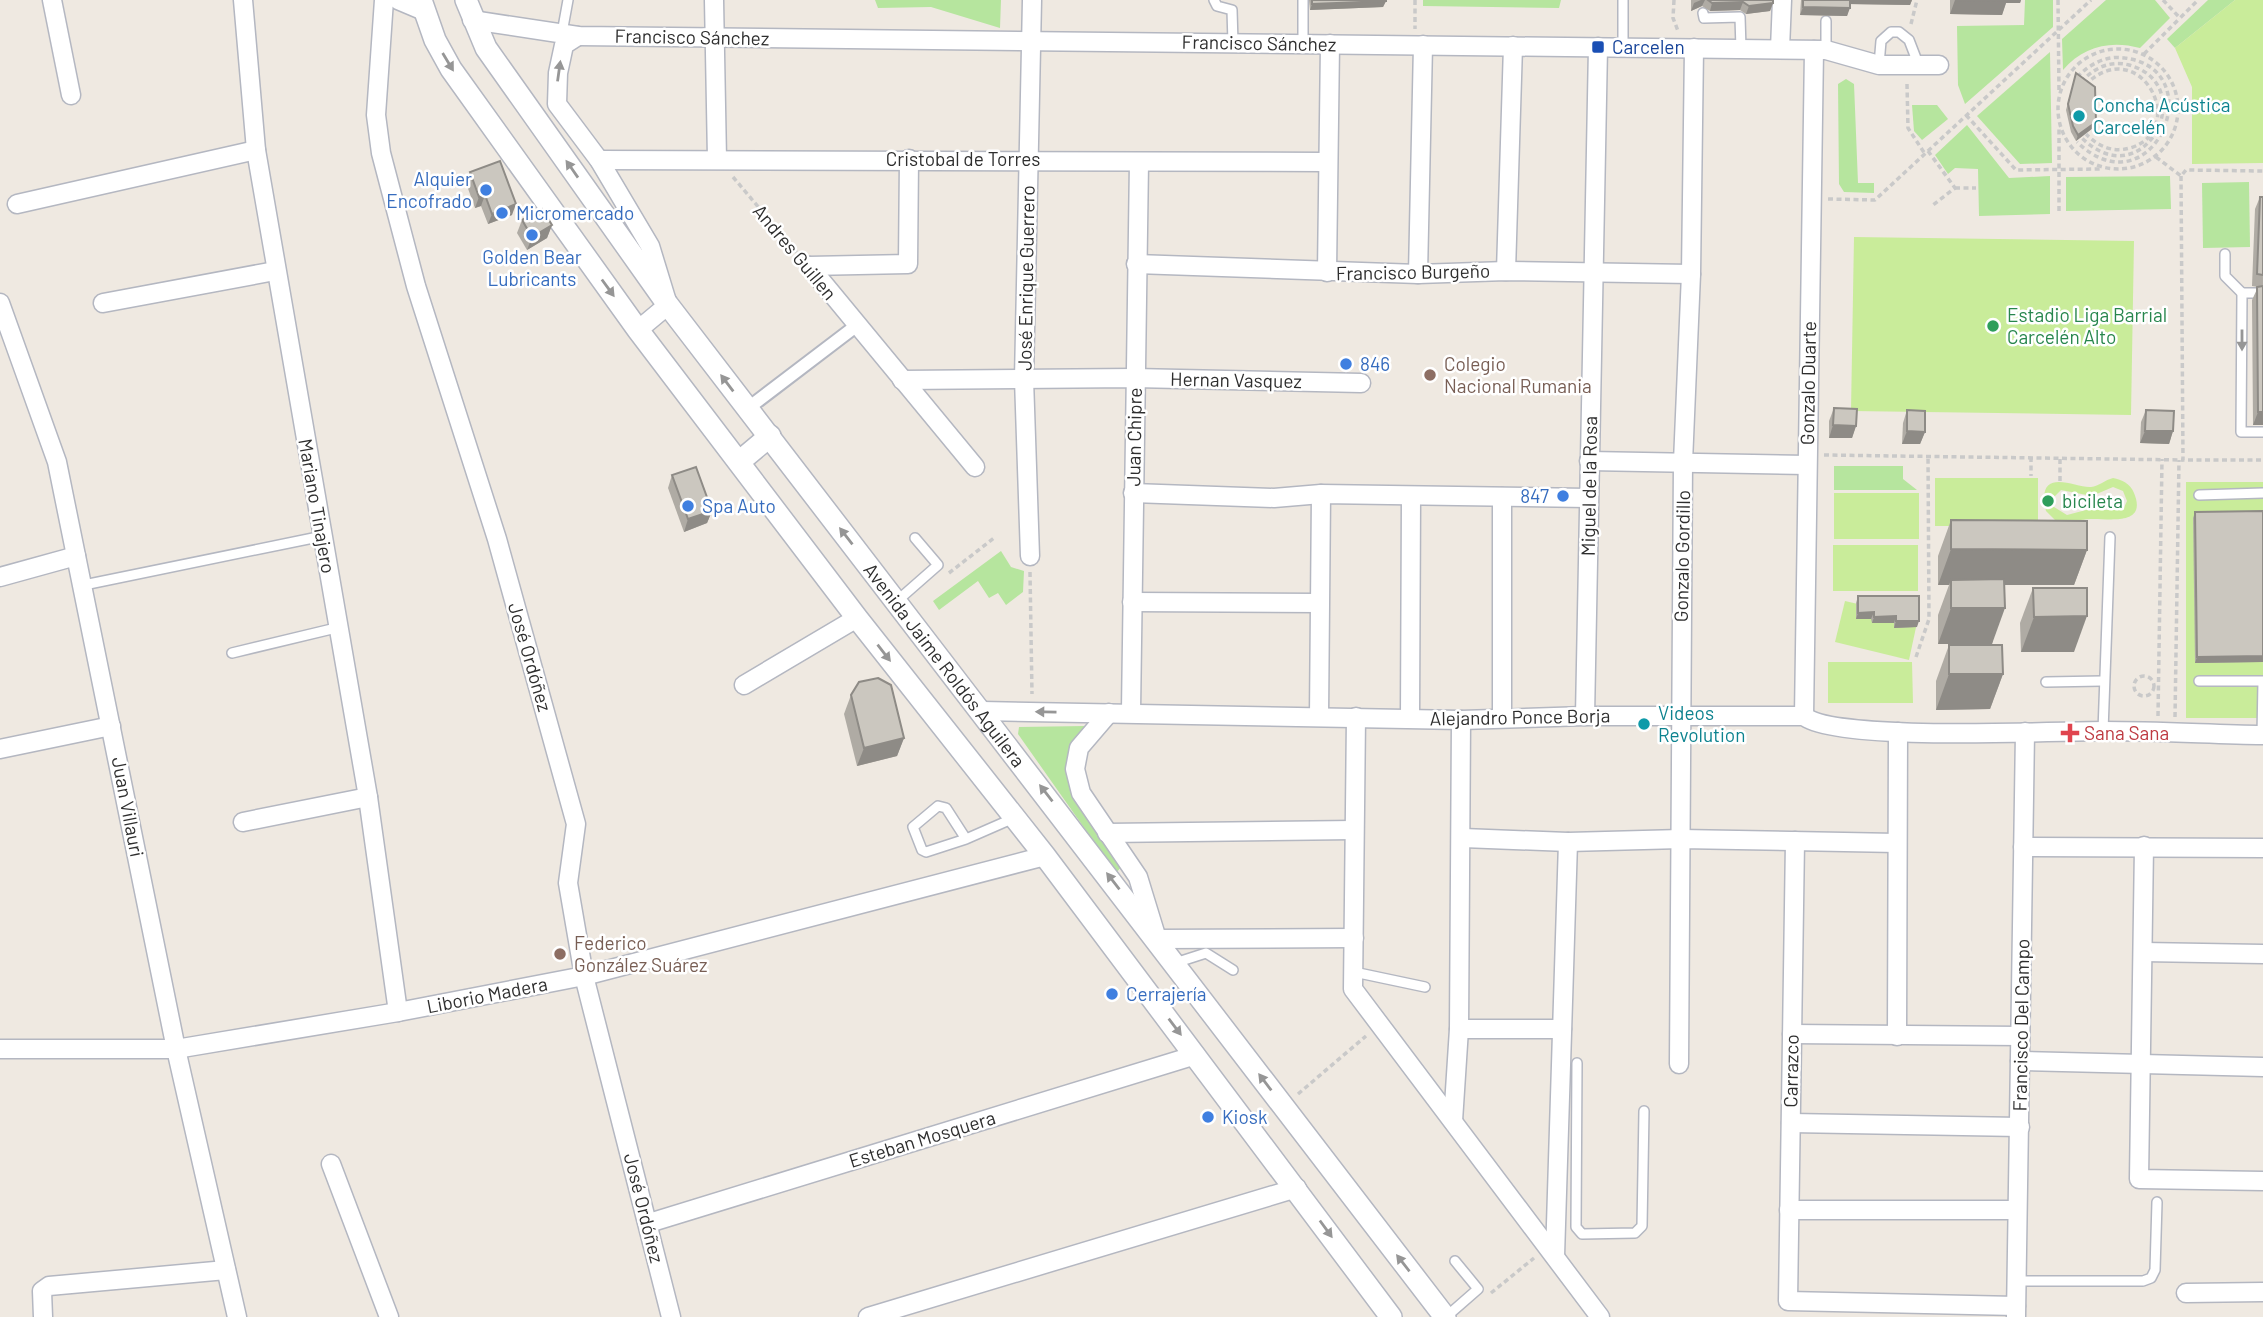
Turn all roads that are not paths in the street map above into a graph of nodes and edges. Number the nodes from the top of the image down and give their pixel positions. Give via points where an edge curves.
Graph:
1 (52, 0) edge
2 (243, 0) edge
3 (384, 0) edge
4 (398, 0) edge
5 (568, 0) edge
6 (714, 0) edge
7 (1032, 0) edge
8 (1214, 0) edge
9 (1303, 0) edge
10 (1623, 0) edge
11 (1782, 0) edge
12 (422, 5) edge
13 (469, 10) edge
14 (1703, 13) dead end
15 (1826, 21) dead end
16 (570, 34) junction
17 (714, 37) junction
18 (1031, 41) junction
19 (1233, 43) junction
20 (1303, 44) junction
21 (1330, 44) junction
22 (1419, 45) junction
23 (1513, 46) junction
24 (1598, 47) junction
25 (1623, 47) junction
26 (1694, 48) junction
27 (1741, 49) junction
28 (1780, 49) junction
29 (1820, 50) junction
30 (1878, 65) junction
31 (1939, 65) dead end
32 (1913, 66) junction
33 (71, 95) dead end
34 (256, 150) junction
35 (717, 159) junction
36 (909, 159) junction
37 (1028, 159) junction
38 (599, 160) junction
39 (1139, 162) junction
40 (1326, 162) junction
41 (17, 204) dead end
42 (2225, 254) dead end
43 (1136, 264) junction
44 (275, 271) junction
45 (1506, 271) junction
46 (1327, 272) junction
47 (1595, 272) junction
48 (1418, 274) junction
49 (1691, 274) junction
50 (2242, 293) junction
51 (2263, 293) edge
52 (0, 303) edge
53 (103, 303) dead end
54 (668, 305) junction
55 (856, 326) junction
56 (638, 330) junction
57 (1135, 378) junction
58 (1024, 379) junction
59 (902, 380) junction
60 (1361, 383) dead end
61 (747, 409) junction
62 (2263, 432) edge
63 (769, 436) junction
64 (1807, 460) junction
65 (1590, 461) junction
66 (739, 462) junction
67 (1683, 462) junction
68 (975, 467) dead end
69 (1133, 493) junction
70 (1321, 494) junction
71 (2263, 494) edge
72 (2199, 495) dead end
73 (1410, 496) junction
74 (1502, 497) junction
75 (1588, 498) junction
76 (323, 536) junction
77 (2110, 537) dead end
78 (915, 538) dead end
79 (76, 556) junction
80 (1030, 556) road end
81 (0, 577) edge
82 (84, 585) junction
83 (897, 601) junction
84 (1132, 602) junction
85 (1319, 603) junction
86 (857, 618) junction
87 (336, 628) junction
88 (232, 653) dead end
89 (2102, 681) junction
90 (2199, 681) dead end
91 (2263, 681) edge
92 (2046, 682) dead end
93 (744, 685) dead end
94 (982, 711) junction
95 (1131, 711) junction
96 (1109, 713) junction
97 (1319, 716) junction
98 (1585, 716) junction
99 (1680, 716) junction
100 (1804, 716) junction
101 (1356, 718) junction
102 (1410, 718) junction
103 (1502, 718) junction
104 (1461, 719) junction
105 (111, 726) junction
106 (2103, 731) junction
107 (1898, 732) junction
108 (2025, 732) junction
109 (2262, 735) edge
110 (0, 749) edge
111 (368, 797) junction
112 (1015, 818) junction
113 (243, 822) dead end
114 (1353, 830) junction
115 (1107, 833) junction
116 (1463, 838) junction
117 (966, 839) junction
118 (1681, 839) junction
119 (1795, 841) junction
120 (1568, 842) junction
121 (1897, 843) junction
122 (2144, 846) junction
123 (2023, 847) junction
124 (2263, 848) edge
125 (1045, 856) junction
126 (1157, 939) junction
127 (1354, 939) junction
128 (2143, 952) junction
129 (2263, 954) edge
130 (1175, 963) junction
131 (1233, 970) dead end
132 (584, 976) junction
133 (1354, 980) junction
134 (1424, 987) dead end
135 (398, 1012) junction
136 (1460, 1029) junction
137 (1562, 1029) junction
138 (1792, 1034) junction
139 (2020, 1036) junction
140 (1897, 1037) junction
141 (0, 1049) edge
142 (176, 1049) junction
143 (1196, 1055) junction
144 (2020, 1061) junction
145 (1577, 1063) dead end
146 (1679, 1064) dead end
147 (2141, 1064) junction
148 (2263, 1067) edge
149 (1644, 1111) dead end
150 (1453, 1121) junction
151 (1791, 1123) junction
152 (2020, 1127) junction
153 (331, 1164) dead end
154 (2263, 1181) edge
155 (1297, 1188) junction
156 (2157, 1202) dead end
157 (1789, 1210) junction
158 (2017, 1210) junction
159 (649, 1223) junction
160 (1551, 1251) junction
161 (1455, 1261) dead end
162 (226, 1270) junction
163 (2016, 1281) junction
164 (2263, 1292) edge
165 (2186, 1293) dead end
166 (2016, 1312) edge
167 (43, 1317) edge
168 (237, 1317) edge
169 (389, 1317) edge
170 (671, 1317) edge
171 (868, 1317) edge
172 (1391, 1317) edge
173 (1445, 1317) edge
174 (1600, 1317) edge

1 - 33 street
2 - 34 street, Mariano Tinajero
3 - 132 street, José Ordóñez via 376,115 381,153 415,286 497,539 576,824 568,883
4 - 12 street
5 - 16 lane
6 - 17 street
7 - 18 street, José Enrique Guerrero
8 - 19 lane via 1217,6 1232,10
9 - 20 lane
10 - 25 lane
11 - 28 street
12 -> 56 street via 451,69
13 - 16 street, Francisco Sánchez
54 -> 13 street, Avenida Jaime Roldós Aguilera via 486,48
14 - 27 lane via 1704,18 1740,17
15 - 29 lane
16 - 17 street, Francisco Sánchez
38 -> 16 street via 557,104 558,72
17 - 18 street, Francisco Sánchez
17 - 35 street
18 - 19 street, Francisco Sánchez
18 - 37 street, José Enrique Guerrero
19 - 20 street, Francisco Sánchez
20 - 21 street, Francisco Sánchez
21 - 22 street, Francisco Sánchez
21 - 40 street
22 - 23 street, Francisco Sánchez
22 - 48 street
23 - 24 street, Francisco Sánchez
23 - 45 street
24 - 25 street, Francisco Sánchez
24 - 47 street, Miguel de la Rosa
25 - 26 street, Francisco Sánchez
26 - 27 street, Francisco Sánchez
26 - 49 street, Gonzalo Gordillo
27 - 28 street, Francisco Sánchez
28 - 29 street, Francisco Sánchez
29 - 30 street, Francisco Sánchez
29 - 64 street, Gonzalo Duarte
30 - 32 street, Francisco Sánchez
30 - 32 lane via 1881,41 1885,35 1899,32 1909,40
31 - 32 street, Francisco Sánchez
34 - 41 street
34 - 44 street, Mariano Tinajero
35 - 36 street, Cristobal de Torres
35 - 38 street, Cristobal de Torres
36 - 37 street, Cristobal de Torres
36 - 55 street, Andres Guillen via 908,264 809,267
37 - 39 street, Cristobal de Torres
37 - 58 street, José Enrique Guerrero
38 - 54 street via 650,246
39 - 40 street, Cristobal de Torres
39 - 43 street, Juan Chipre
40 - 46 street
42 - 50 lane via 2225,276
43 - 46 street, Francisco Burgeño
43 - 57 street, Juan Chipre
44 - 53 street
44 - 76 street, Mariano Tinajero
45 - 47 street, Francisco Burgeño
45 - 48 street, Francisco Burgeño
46 - 48 street, Francisco Burgeño
47 - 49 street, Francisco Burgeño
47 - 65 street, Miguel de la Rosa
49 - 67 street, Gonzalo Gordillo
50 - 51 lane
50 -> 62 lane via 2241,432
52 - 79 street, Juan Villauri via 57,462
54 - 56 street
61 -> 54 street, Avenida Jaime Roldós Aguilera
55 - 59 street, Andres Guillen
55 - 61 street
56 - 66 street
57 - 58 street, Hernan Vasquez
57 - 60 street, Hernan Vasquez
57 - 69 street, Juan Chipre
58 - 59 street, Hernan Vasquez
58 - 80 street, José Enrique Guerrero
59 - 68 street, Andres Guillen
61 - 63 street, Avenida Jaime Roldós Aguilera
63 - 66 street
83 -> 63 street, Avenida Jaime Roldós Aguilera
64 - 67 street
64 - 100 street, Gonzalo Duarte
65 - 67 street
65 - 75 street, Miguel de la Rosa
66 - 86 street
67 - 99 street, Gonzalo Gordillo
69 - 70 street via 1274,499
69 - 84 street, Juan Chipre
70 - 73 street
70 - 85 street
71 - 72 lane
73 - 74 street
73 - 102 street
74 - 75 street
74 - 103 street
75 - 98 street, Miguel de la Rosa
76 - 82 lane
76 - 87 street, Mariano Tinajero
77 - 89 lane via 2108,662
78 - 83 lane via 937,565
79 - 81 street
79 - 82 street, Juan Villauri
82 - 105 street, Juan Villauri
83 - 94 street, Avenida Jaime Roldós Aguilera
84 - 85 street
84 - 95 street, Juan Chipre
85 - 97 street
86 - 93 street
86 -> 112 street
87 - 88 lane
87 - 111 street, Mariano Tinajero
89 - 92 lane
89 - 106 lane
90 - 91 lane
91 - 109 lane
96 -> 94 street, Alejandro Ponce Borja
126 -> 94 street, Avenida Jaime Roldós Aguilera
95 - 96 street, Alejandro Ponce Borja
95 - 97 street, Alejandro Ponce Borja
96 - 115 street via 1079,748 1074,769 1081,793
97 - 101 street, Alejandro Ponce Borja
98 - 99 street, Alejandro Ponce Borja
98 - 103 street, Alejandro Ponce Borja
99 - 100 street, Alejandro Ponce Borja
99 - 118 street, Gonzalo Gordillo
100 - 107 street, Alejandro Ponce Borja via 1823,726
101 - 102 street, Alejandro Ponce Borja
101 - 114 street
102 - 104 street, Alejandro Ponce Borja
103 - 104 street, Alejandro Ponce Borja
104 - 116 street
105 - 110 street
105 - 142 street, Juan Villauri
106 - 108 street, Alejandro Ponce Borja
106 - 109 street, Alejandro Ponce Borja
107 - 108 street, Alejandro Ponce Borja
107 - 121 street
108 - 123 street, Francisco Del Campo
111 - 113 street
111 - 135 street, Mariano Tinajero
112 - 117 lane
112 - 125 street
114 - 115 street
114 - 127 street
115 - 126 street via 1138,877
116 - 120 street
116 - 136 street
117 - 117 lane via 943,806 913,827 926,852
118 - 119 street
118 - 120 street
118 - 146 street, Gonzalo Gordillo
119 - 121 street
119 - 138 street, Carrazco
120 - 137 street
121 - 140 street
122 - 123 street
122 - 124 street
122 - 128 street
123 - 139 street, Francisco Del Campo
125 - 132 street, Liborio Madera
125 -> 143 street
126 - 127 street
126 - 130 street, Avenida Jaime Roldós Aguilera
127 - 133 street
128 - 129 street
128 - 147 street
130 - 131 lane via 1206,953
173 -> 130 street, Avenida Jaime Roldós Aguilera
132 - 135 street, Liborio Madera
132 - 159 street, José Ordóñez
133 - 134 lane
133 - 150 street via 1380,1024
135 - 142 street, Liborio Madera
136 - 137 street
136 - 150 street
137 - 160 street
138 - 140 street
138 - 151 street, Carrazco
139 - 140 street
139 - 144 street, Francisco Del Campo
141 - 142 street, Liborio Madera
142 - 162 street, Juan Villauri
143 - 155 street
143 - 159 street, Esteban Mosquera
144 - 147 street
144 - 152 street, Francisco Del Campo
145 - 149 lane via 1576,1227 1582,1234 1634,1234 1642,1226
147 - 148 street
147 - 154 street via 2139,1179
150 - 160 street
151 - 152 street
151 - 157 street, Carrazco
152 - 158 street, Francisco Del Campo
153 - 169 street
155 - 171 street
155 -> 172 street
156 - 163 lane via 2151,1278
157 - 158 street
157 - 166 street, Carrazco via 1788,1301
158 - 163 street, Francisco Del Campo
159 - 170 street, José Ordóñez
160 - 174 street
161 - 173 lane via 1478,1289
162 - 167 street via 49,1286 42,1291
162 - 168 street, Juan Villauri
163 - 166 street, Francisco Del Campo
164 - 165 street

